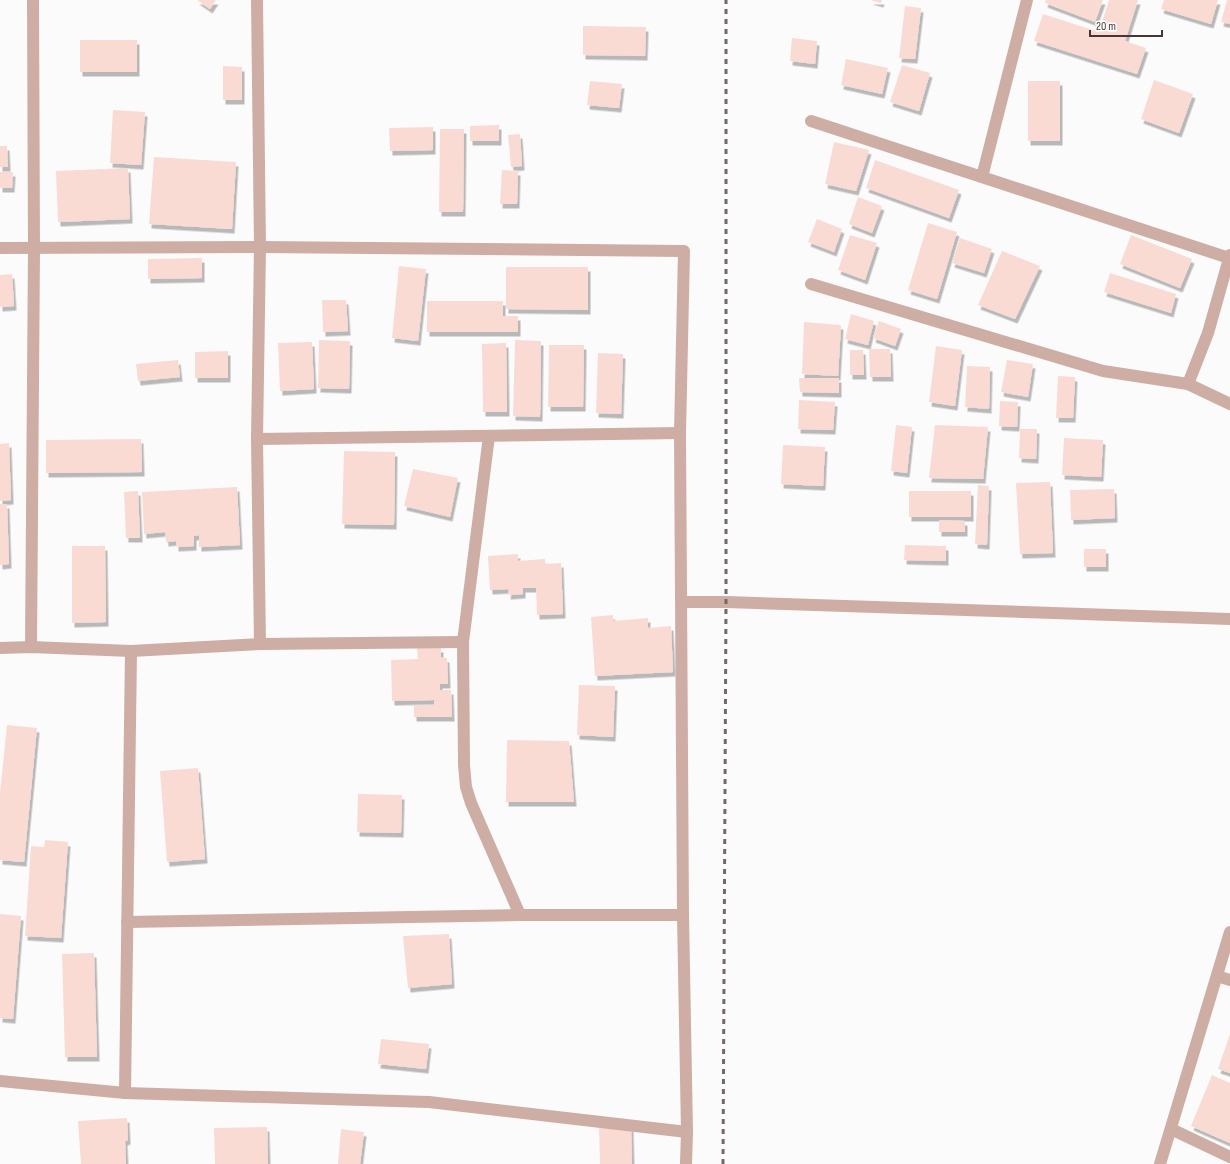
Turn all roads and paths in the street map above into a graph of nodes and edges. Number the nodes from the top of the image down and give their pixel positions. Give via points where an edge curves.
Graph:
1 (33, 0) edge
2 (257, 0) edge
3 (1027, 0) edge
4 (810, 121) dead end
5 (982, 177) junction
6 (260, 247) junction
7 (0, 248) edge
8 (34, 249) junction
9 (1230, 257) edge
10 (811, 284) dead end
11 (1188, 384) junction
12 (1230, 404) edge
13 (680, 433) junction
14 (489, 436) junction
15 (257, 439) junction
16 (682, 602) junction
17 (1230, 618) edge
18 (463, 642) junction
19 (260, 644) junction
20 (31, 647) junction
21 (0, 648) edge
22 (131, 651) junction
23 (520, 915) junction
24 (683, 915) junction
25 (127, 922) junction
26 (1230, 932) edge
27 (1216, 976) junction
28 (1230, 980) edge
29 (0, 1081) edge
30 (125, 1093) junction
31 (1171, 1129) junction
32 (687, 1132) junction
33 (1230, 1157) edge
34 (686, 1164) edge
35 (1160, 1164) edge

1 - 8 street
2 - 6 street
3 - 5 street
4 - 5 street
5 - 9 street
6 - 8 street
6 - 13 street via 684,251
6 - 15 street
7 - 8 street
8 - 20 street
9 - 11 street via 1208,334
10 - 11 street via 1103,371
11 - 12 street
13 - 14 street
13 - 16 street
14 - 15 street
14 - 18 street
15 - 19 street
16 - 17 street
16 - 24 street
18 - 19 street
18 - 23 street via 466,787
19 - 22 street
20 - 21 street
20 - 22 street
22 - 25 street
23 - 24 street
23 - 25 street
24 - 32 street
25 - 30 street
26 - 27 street
27 - 28 street
27 - 31 street
29 - 30 street
30 - 32 street via 428,1102
31 - 33 street
31 - 35 street
32 - 34 street

